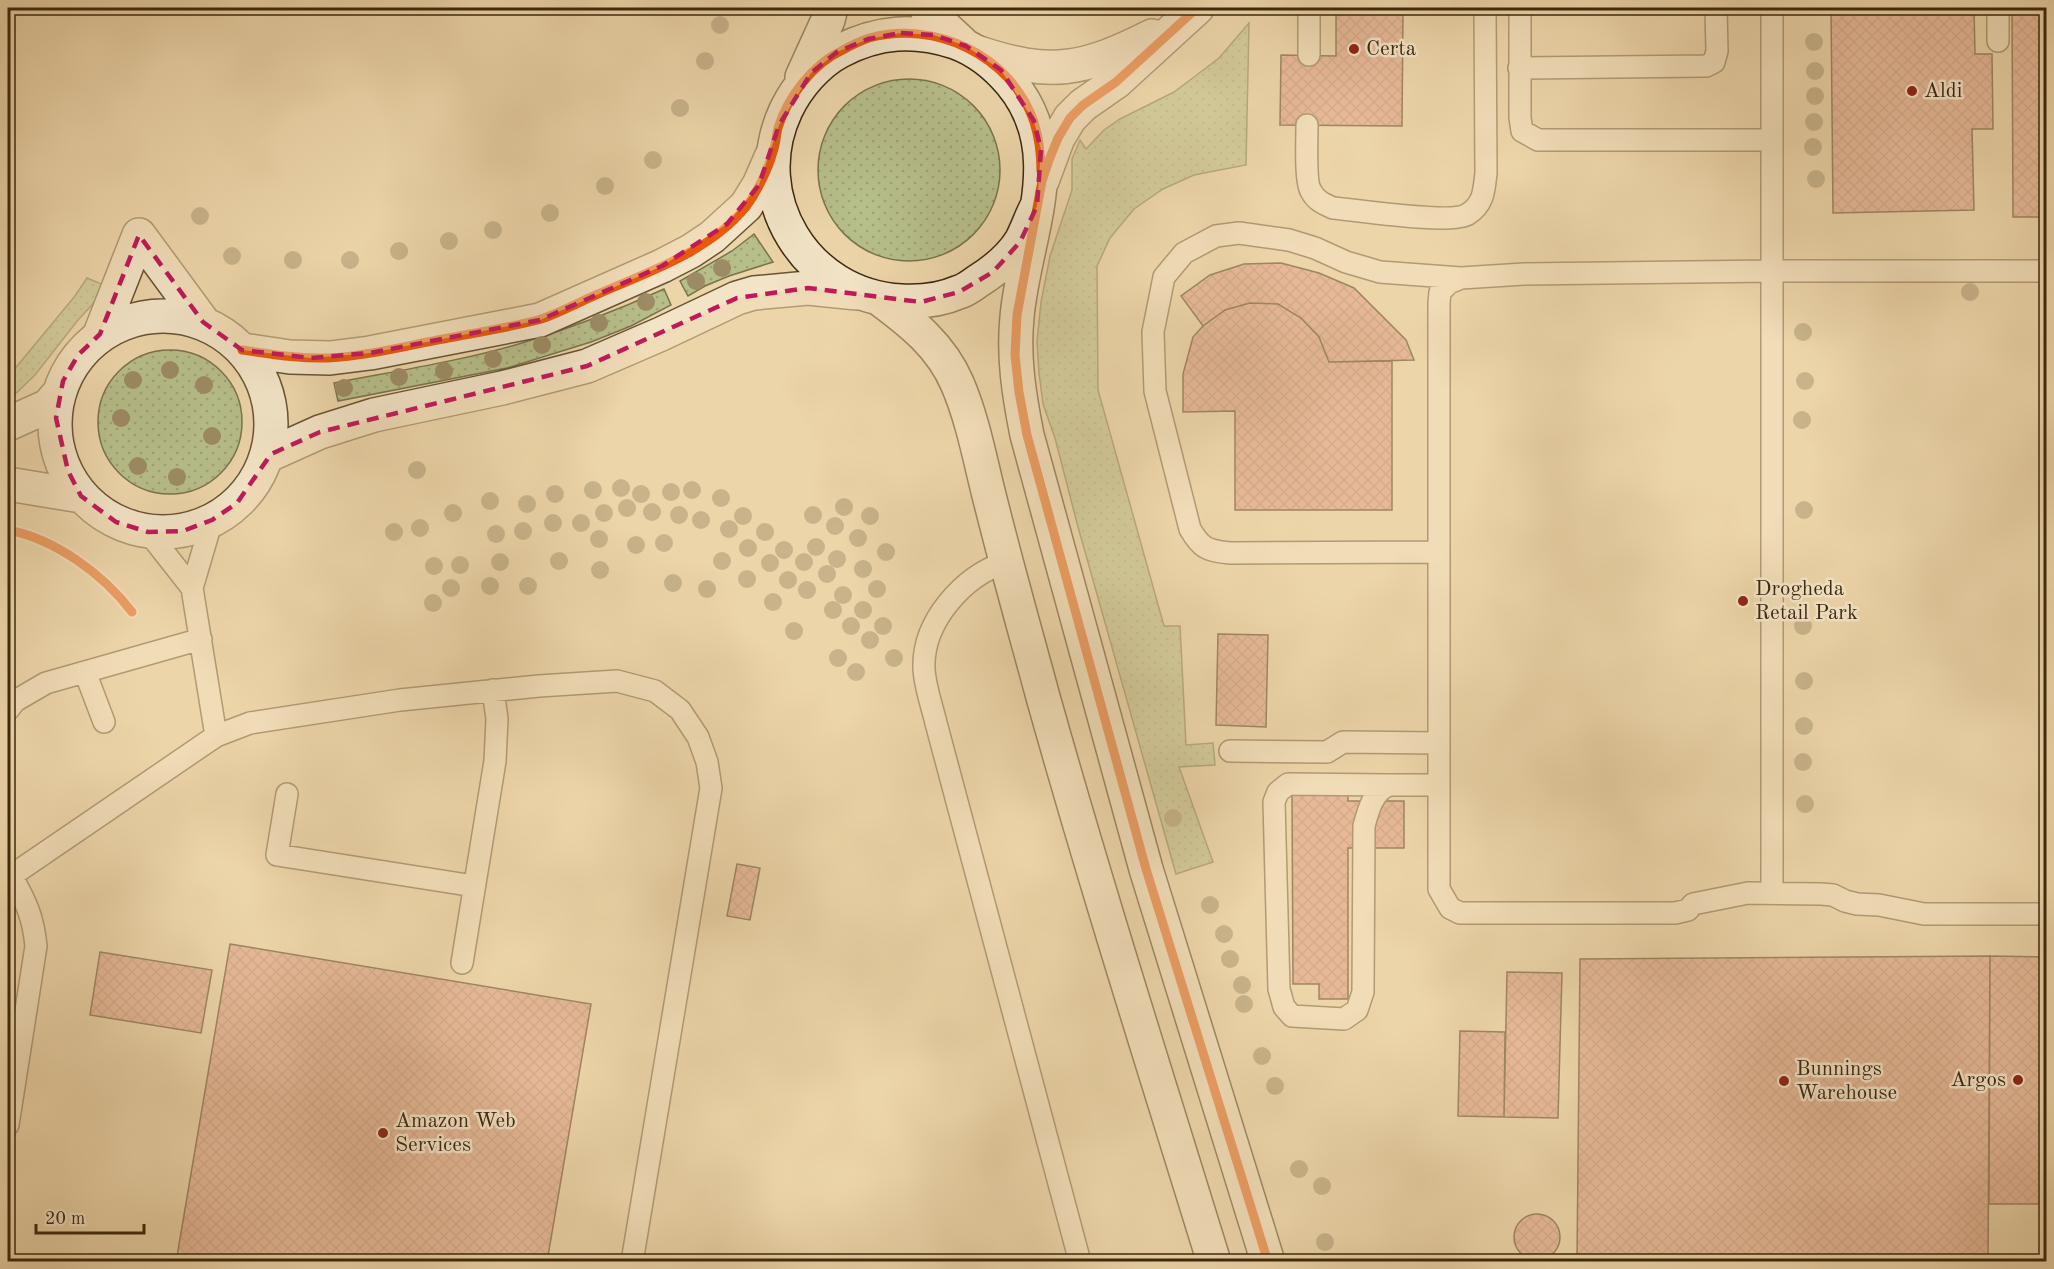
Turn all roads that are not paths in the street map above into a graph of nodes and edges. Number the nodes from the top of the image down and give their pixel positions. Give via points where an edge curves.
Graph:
1 (831, 8) edge
2 (926, 8) edge
3 (1310, 8) edge
4 (1485, 8) edge
5 (1520, 8) edge
6 (1716, 8) edge
7 (1772, 8) edge
8 (1998, 8) edge
9 (1193, 11) edge
10 (1998, 41) dead end
11 (971, 49) junction
12 (1309, 55) dead end
13 (1520, 68) junction
14 (791, 100) junction
15 (1307, 125) dead end
16 (1772, 140) junction
17 (773, 153) junction
18 (1039, 194) junction
19 (1772, 271) junction
20 (2046, 271) edge
21 (1461, 278) junction
22 (869, 297) junction
23 (202, 322) junction
24 (100, 334) junction
25 (242, 350) junction
26 (60, 392) junction
27 (8, 424) edge
28 (271, 454) junction
29 (8, 484) edge
30 (81, 496) junction
31 (212, 520) junction
32 (148, 532) junction
33 (1439, 552) junction
34 (1006, 562) junction
35 (192, 588) junction
36 (201, 639) junction
37 (85, 672) junction
38 (493, 690) junction
39 (8, 710) edge
40 (104, 722) dead end
41 (216, 736) junction
42 (1439, 743) junction
43 (1230, 751) dead end
44 (1439, 784) junction
45 (1389, 785) junction
46 (287, 794) dead end
47 (9, 877) edge
48 (474, 886) junction
49 (1772, 893) junction
50 (2046, 914) edge
51 (462, 963) dead end
52 (8, 1125) edge
53 (632, 1262) edge
54 (1080, 1262) edge
55 (1214, 1262) edge
56 (1268, 1262) edge

1 - 14 street
2 - 11 street
3 - 12 lane
4 - 15 lane via 1486,173 1483,197 1467,216 1447,219 1333,208 1322,203 1309,189
5 - 13 lane
6 - 13 lane via 1717,51 1714,62 1706,66
7 - 16 lane
8 - 10 lane
9 - 11 street via 1125,50 1078,66 1030,67
9 - 18 street via 1116,82 1070,118 1058,138
11 - 14 street via 934,35 901,33 868,39 837,52 811,73
11 - 18 street via 1001,70 1034,121 1041,150
13 - 16 lane via 1522,131 1538,140
14 - 17 street via 779,125
16 - 19 lane
17 - 22 street via 775,197 792,237 820,271
17 - 25 street via 746,206 712,237 662,266 540,320 330,358
18 - 22 street via 1020,242 993,272 959,292 921,302
18 - 56 street via 1017,325 1019,392 1027,435 1146,869
19 - 20 lane
19 - 21 lane
19 - 49 lane
21 - 33 lane via 1440,292 1439,303
21 - 33 lane via 1380,272 1315,248 1263,235 1216,236 1184,253 1164,277 1153,333 1155,392 1190,529 1199,545 1230,553
22 - 28 street via 808,288 754,293 587,366 374,415 320,432
22 - 34 street via 909,321 931,341 958,383
23 - 24 street via 168,315 132,319
23 - 24 street via 139,235
23 - 25 street
24 - 26 street via 78,355
25 - 28 street via 262,380 271,414
26 - 27 street via 48,406
26 - 30 street via 56,418 59,445
28 - 31 street via 237,502
29 - 30 street
30 - 32 street via 116,522
31 - 32 street via 183,531
31 - 35 lane
32 - 35 lane
33 - 42 lane
34 - 54 lane via 991,567 959,592 932,630 924,667
34 - 55 street via 1073,804
35 - 36 lane
36 - 37 lane
36 - 41 lane
37 - 39 lane via 46,683 15,701
37 - 40 lane
38 - 41 lane via 250,723
38 - 48 lane via 497,719 495,761
38 - 53 lane via 617,681 655,691 680,710 698,737 707,762 711,788
41 - 47 lane
42 - 43 lane via 1343,742 1327,752
42 - 44 lane
44 - 45 lane
44 - 49 lane via 1439,888 1450,908 1460,913 1675,913 1688,910 1693,904 1748,893
45 - 45 lane via 1377,794 1364,826 1363,992 1357,1010 1344,1019 1292,1016 1284,1008 1279,988 1274,802 1278,792 1288,784
46 - 48 lane via 277,855
47 - 52 lane via 26,902 34,923 36,946
48 - 51 lane
49 - 50 lane via 1833,895 1857,904 1924,915

